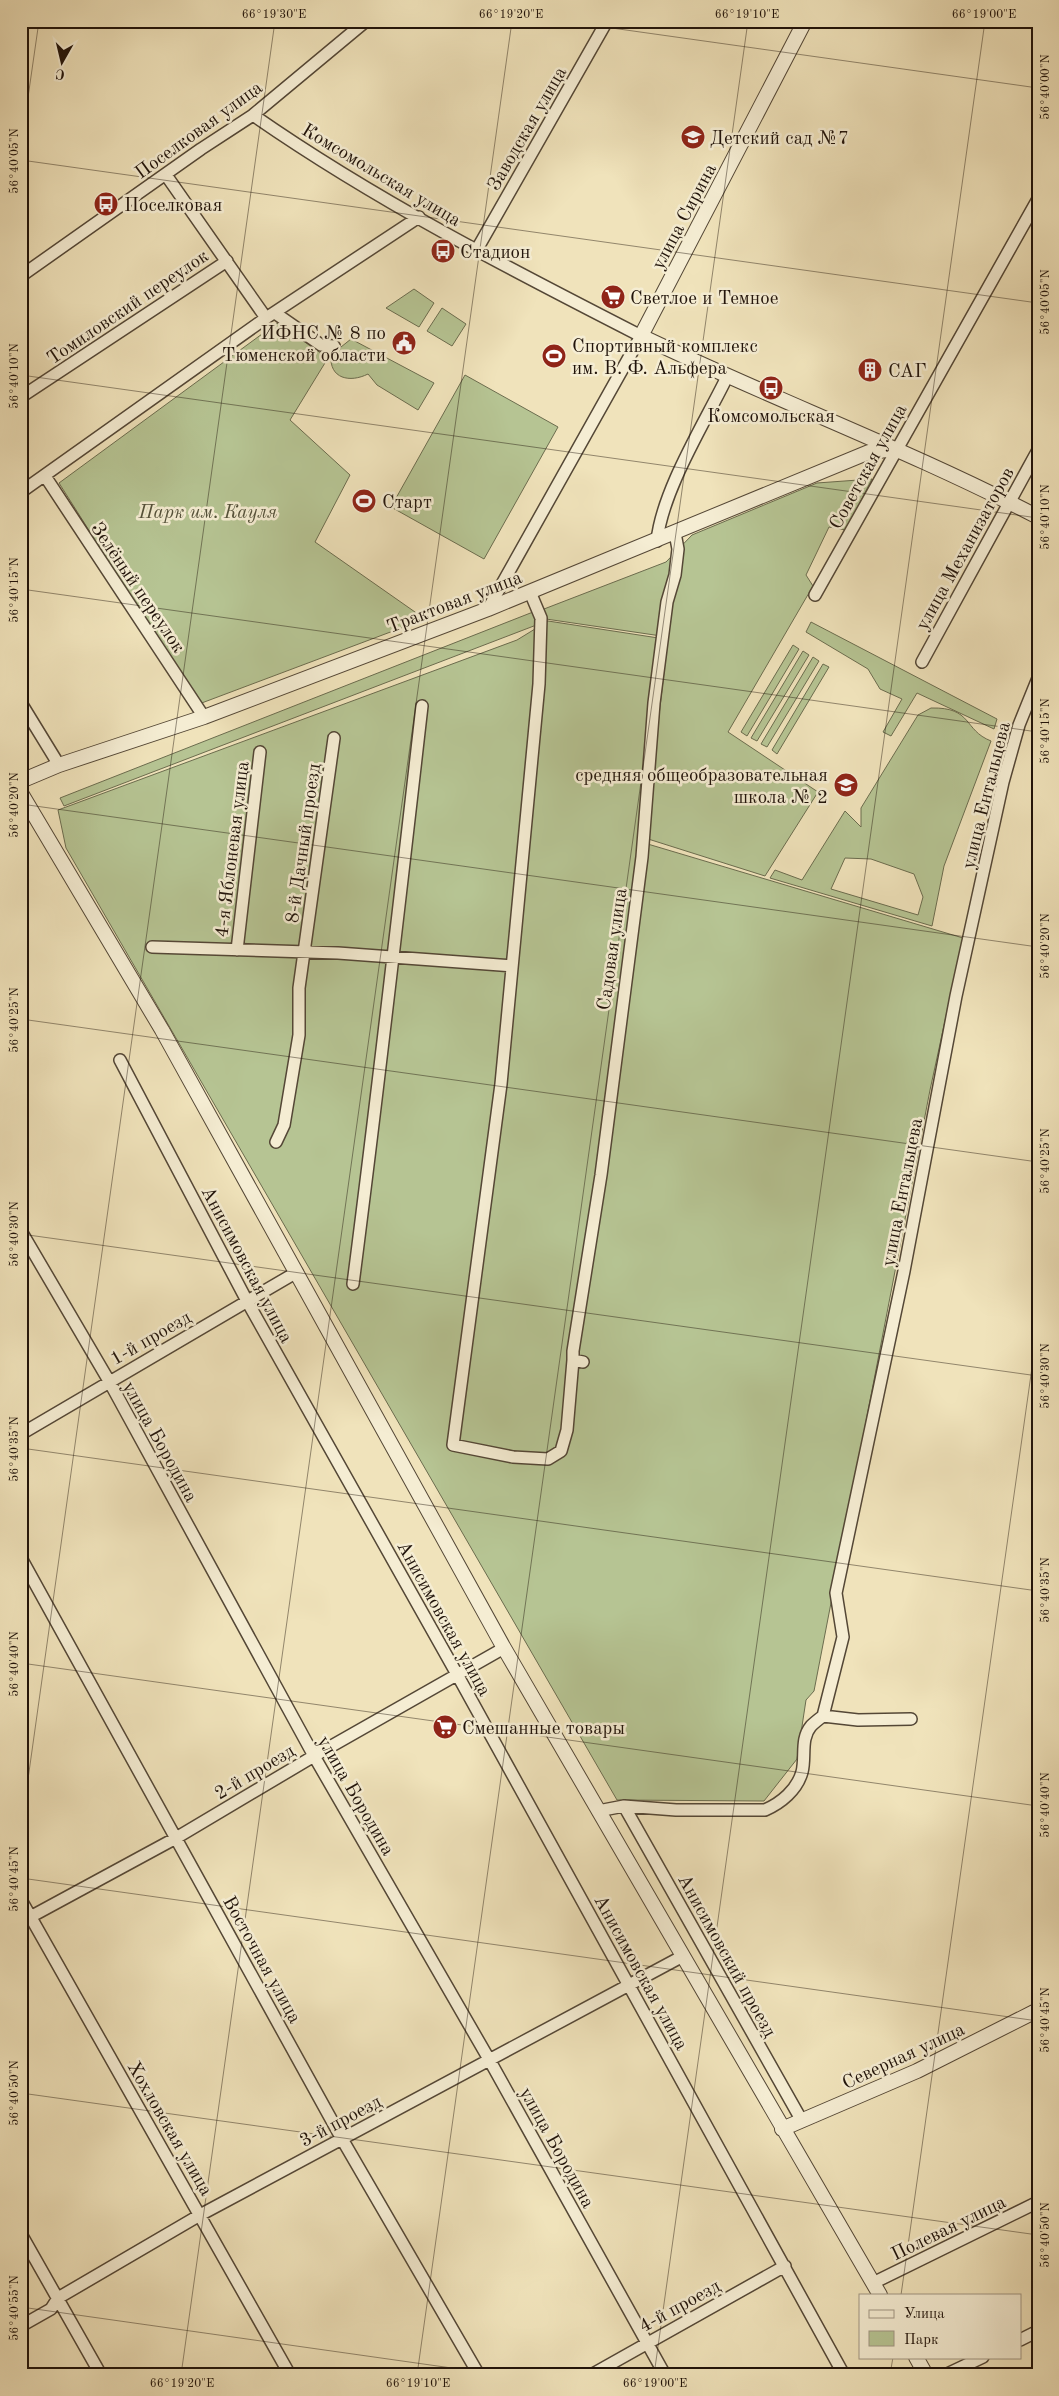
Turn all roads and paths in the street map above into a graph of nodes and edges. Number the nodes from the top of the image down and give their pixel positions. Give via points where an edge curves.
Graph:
1 (366, 21) edge
2 (606, 21) edge
3 (805, 21) edge
4 (253, 115) junction
5 (166, 175) junction
6 (1038, 199) edge
7 (419, 218) junction
8 (476, 251) junction
9 (227, 260) junction
10 (21, 276) edge
11 (270, 316) junction
12 (641, 336) junction
13 (334, 346) dead end
14 (727, 377) junction
15 (21, 397) edge
16 (896, 449) junction
17 (1038, 450) edge
18 (45, 476) junction
19 (21, 492) edge
20 (1009, 502) junction
21 (1038, 517) edge
22 (675, 534) junction
23 (657, 541) junction
24 (530, 592) junction
25 (816, 595) dead end
26 (488, 609) junction
27 (922, 662) dead end
28 (1038, 678) edge
29 (21, 703) edge
30 (422, 706) dead end
31 (204, 717) junction
32 (334, 738) dead end
33 (260, 752) dead end
34 (59, 764) junction
35 (21, 781) edge
36 (21, 794) edge
37 (152, 947) dead end
38 (237, 950) junction
39 (304, 952) junction
40 (392, 956) junction
41 (512, 966) junction
42 (120, 1060) dead end
43 (276, 1142) dead end
44 (21, 1230) edge
45 (297, 1272) junction
46 (353, 1284) dead end
47 (247, 1301) junction
48 (109, 1381) junction
49 (21, 1434) edge
50 (21, 1558) edge
51 (504, 1648) junction
52 (458, 1676) junction
53 (823, 1716) junction
54 (911, 1719) dead end
55 (314, 1756) junction
56 (624, 1806) junction
57 (598, 1811) junction
58 (176, 1838) junction
59 (21, 1900) edge
60 (26, 1920) edge
61 (683, 1956) junction
62 (629, 1985) junction
63 (1038, 2010) edge
64 (490, 2061) junction
65 (802, 2121) junction
66 (782, 2129) junction
67 (342, 2138) junction
68 (1038, 2202) edge
69 (200, 2216) junction
70 (21, 2234) edge
71 (785, 2266) junction
72 (877, 2289) edge
73 (58, 2298) junction
74 (21, 2326) edge
75 (1038, 2331) edge
76 (1022, 2339) edge
77 (647, 2343) junction
78 (917, 2358) edge
79 (980, 2358) edge
80 (101, 2375) edge
81 (290, 2375) edge
82 (479, 2375) edge
83 (591, 2375) edge
84 (665, 2375) edge
85 (844, 2375) edge
86 (926, 2375) edge
87 (945, 2375) edge

1 - 4 street, Поселковая улица
2 - 8 street, Заводская улица
3 - 12 street, улица Сирина
4 - 5 street, Поселковая улица
4 - 7 street, Комсомольская улица via 313,157
5 - 9 street
5 - 10 street, Поселковая улица
6 - 16 street, Советская улица
7 - 8 street, Комсомольская улица
7 - 11 street
8 - 12 street, Комсомольская улица
9 - 11 street
9 - 15 street, Томиловский переулок
11 - 13 street via 321,345
11 - 18 street
12 - 14 street, Комсомольская улица
12 - 26 street, улица Сирина
14 - 16 street, Комсомольская улица
14 - 23 street via 671,489 658,524
16 - 20 street, Комсомольская улица
16 - 22 street, Трактовая улица via 869,452
16 - 25 street, Советская улица
17 - 20 street, улица Механизаторов
18 - 19 street
18 - 31 street, Зелёный переулок
20 - 21 street, Комсомольская улица
20 - 27 street, улица Механизаторов
22 - 23 street, Трактовая улица
22 - 41 street, Садовая улица via 678,549 667,602 654,703 642,857 578,1361 561,1450 548,1459 513,1457 453,1445 501,1084
23 - 24 street, Трактовая улица
24 - 26 street, Трактовая улица
24 - 41 street via 541,618 539,684
26 - 31 street, Трактовая улица
28 - 53 street, улица Ентальцева via 1019,725 1003,782 956,996 904,1271 836,1593 843,1638
29 - 34 street
30 - 40 street
31 - 34 street, Трактовая улица
32 - 39 street, 8-й Дачный проезд
33 - 38 street, 4-я Яблоневая улица
34 - 35 street, Трактовая улица
36 - 45 street via 162,1030
37 - 38 street
38 - 39 street
39 - 40 street
39 - 43 street, 8-й Дачный проезд via 299,988 299,1035 284,1125
40 - 41 street
40 - 46 street via 381,1071
42 - 47 street, Анисимовская улица
44 - 48 street, улица Бородина
45 - 47 street, 1-й проезд
45 - 51 street
47 - 48 street, 1-й проезд
47 - 52 street, Анисимовская улица
48 - 49 street, 1-й проезд
48 - 55 street, улица Бородина
50 - 58 street, Восточная улица
51 - 52 street, 2-й проезд
51 - 57 street
52 - 55 street, 2-й проезд
52 - 62 street, Анисимовская улица
53 - 54 street via 858,1720
53 - 56 street via 810,1727 797,1785 776,1805 765,1810 676,1810
55 - 58 street, 2-й проезд
55 - 64 street, улица Бородина
56 - 57 street
56 - 65 street, Анисимовский проезд
57 - 61 street
58 - 60 street, 2-й проезд
58 - 67 street, Восточная улица
59 - 60 street, Хохловская улица
60 - 69 street, Хохловская улица
61 - 62 street, 3-й проезд
61 - 66 street
62 - 64 street, 3-й проезд
62 - 71 street, Анисимовская улица
63 - 65 street, Северная улица via 917,2071
64 - 67 street, 3-й проезд
64 - 77 street, улица Бородина
65 - 66 street, Северная улица
66 - 72 street
67 - 69 street, 3-й проезд
67 - 82 street, Восточная улица
68 - 72 street, Полевая улица
69 - 73 street, 3-й проезд
69 - 81 street, Хохловская улица
70 - 73 street
71 - 77 street, 4-й проезд
71 - 85 street, Анисимовская улица
73 - 74 street, 3-й проезд via 50,2309
73 - 80 street
75 - 76 street
77 - 83 street, 4-й проезд
77 - 84 street, улица Бородина
78 - 86 street
79 - 87 street

